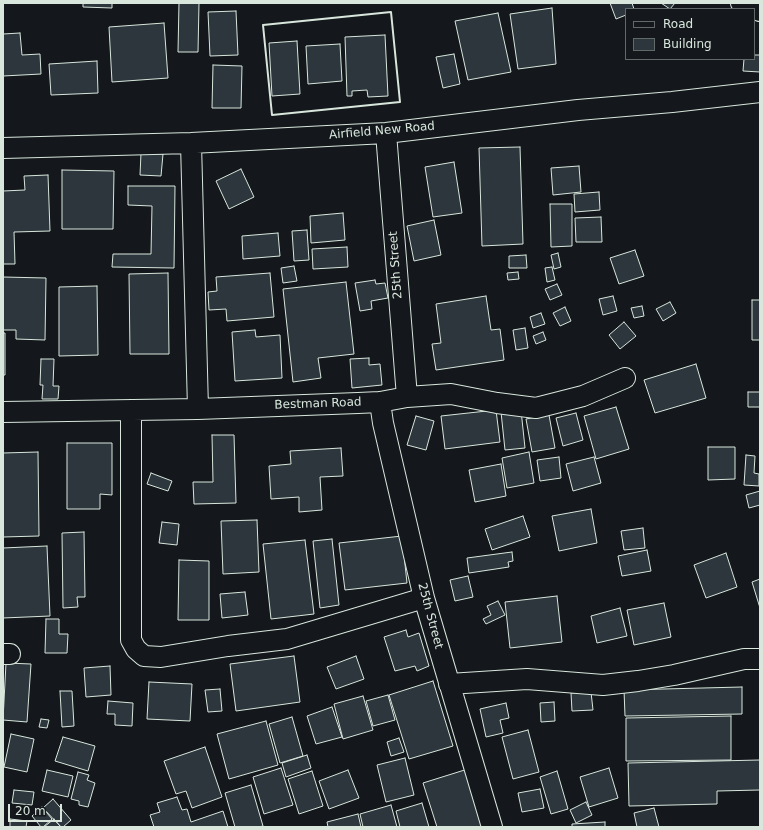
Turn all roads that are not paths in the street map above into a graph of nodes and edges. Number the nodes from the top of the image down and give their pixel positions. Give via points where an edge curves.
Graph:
1 (741, 3) edge
2 (752, 8) edge
3 (760, 92) edge
4 (386, 133) junction
5 (191, 143) junction
6 (3, 148) edge
7 (625, 378) dead end
8 (407, 397) junction
9 (380, 402) junction
10 (198, 409) junction
11 (131, 410) junction
12 (3, 412) edge
13 (424, 598) junction
14 (760, 659) edge
15 (449, 684) junction
16 (492, 827) edge

1 - 2 street
3 - 4 street, Airfield New Road
4 - 5 street, Airfield New Road
4 - 8 street, 25th Street
5 - 6 street, Airfield New Road
5 - 10 street
7 - 8 street, Bestman Road via 583,396 536,408 451,394
8 - 9 street, Bestman Road
9 - 10 street, Bestman Road
9 - 13 street, 25th Street
10 - 11 street, Bestman Road
11 - 12 street, Bestman Road
11 - 13 street via 131,640 144,656 161,657 287,639
13 - 15 street, 25th Street
14 - 15 street via 603,685 527,679
15 - 16 street, 25th Street

